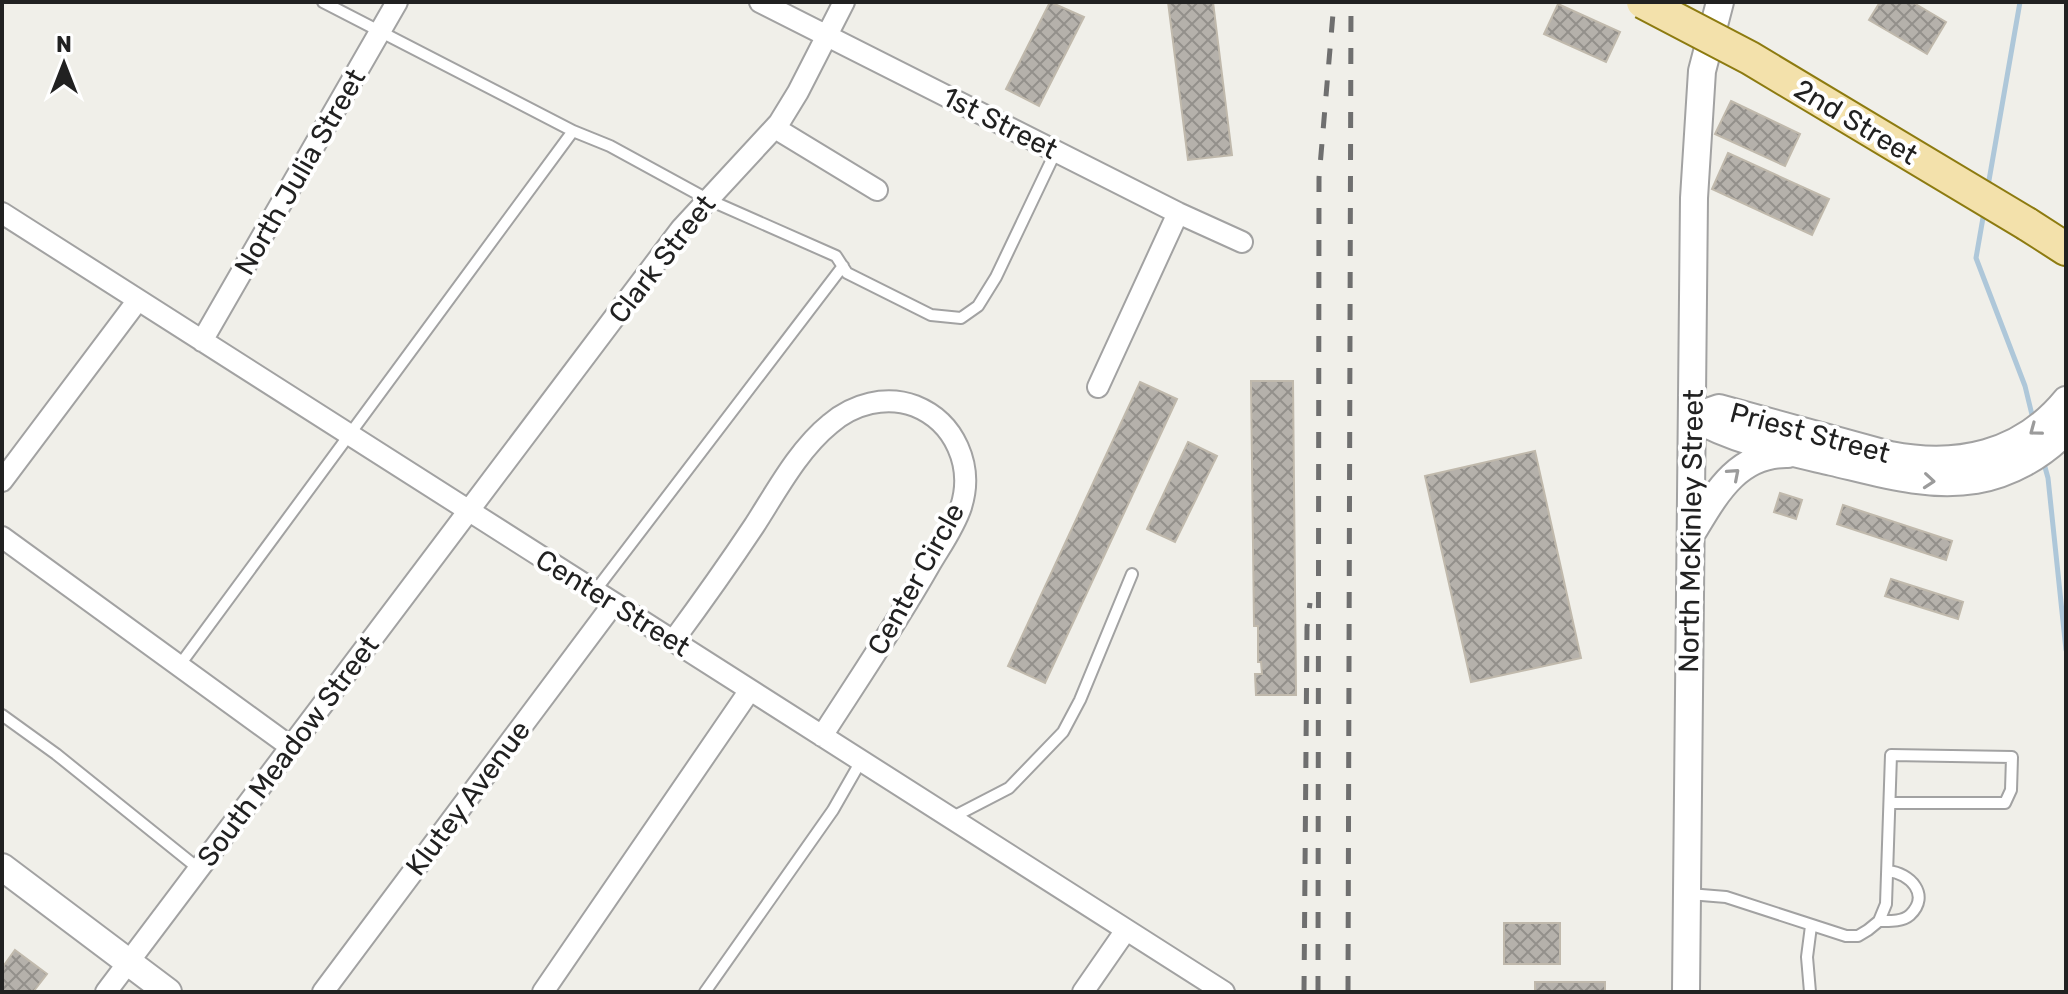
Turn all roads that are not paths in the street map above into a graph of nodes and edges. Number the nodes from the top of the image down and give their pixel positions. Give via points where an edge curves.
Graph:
1 (323, 2) edge
2 (397, 2) edge
3 (760, 2) edge
4 (844, 2) edge
5 (1643, 2) edge
6 (1720, 2) edge
7 (382, 32) junction
8 (828, 36) junction
9 (775, 128) junction
10 (573, 131) junction
11 (1056, 151) junction
12 (877, 190) dead end
13 (707, 199) junction
14 (2, 213) edge
15 (1178, 213) junction
16 (1242, 242) dead end
17 (2066, 249) edge
18 (843, 266) junction
19 (138, 300) junction
20 (202, 341) junction
21 (1098, 387) dead end
22 (2066, 400) edge
23 (1693, 417) junction
24 (2066, 431) edge
25 (348, 434) junction
26 (1802, 455) junction
27 (2000, 462) junction
28 (2, 481) edge
29 (469, 511) junction
30 (1692, 533) junction
31 (2, 537) edge
32 (1132, 574) dead end
33 (595, 591) junction
34 (614, 603) junction
35 (673, 641) junction
36 (179, 666) junction
37 (750, 690) junction
38 (2, 715) edge
39 (822, 736) junction
40 (291, 747) junction
41 (861, 761) junction
42 (1890, 803) junction
43 (951, 818) junction
44 (2, 867) edge
45 (199, 869) junction
46 (1888, 871) junction
47 (1687, 894) junction
48 (1879, 921) junction
49 (1811, 926) junction
50 (1126, 930) junction
51 (129, 963) junction
52 (106, 992) edge
53 (168, 992) edge
54 (323, 992) edge
55 (543, 992) edge
56 (705, 992) edge
57 (1083, 992) edge
58 (1224, 992) edge
59 (1686, 992) edge
60 (1810, 992) edge

1 - 7 lane
2 - 7 street, North Julia Street
3 - 8 street, 1st Street
4 - 8 street, Clark Street
5 - 17 main road, 2nd Street, bridge via 1750,58
6 - 23 street, North McKinley Street via 1702,71 1694,198
7 - 10 lane
7 - 20 street, North Julia Street
8 - 9 street, Clark Street
8 - 11 street, 1st Street
9 - 12 street
9 - 13 street, Clark Street
10 - 13 lane
10 - 25 lane
11 - 15 street, 1st Street
11 - 18 lane via 996,277 978,306 961,318 931,315 847,273
13 - 18 lane via 836,256
13 - 29 street, Clark Street
14 - 19 street, Center Street
15 - 16 street, 1st Street
15 - 21 street
18 - 33 lane
19 - 20 street, Center Street
19 - 28 street
20 - 25 street, Center Street
22 -> 27 street, Priest Street
23 - 26 street, Priest Street via 1715,430
23 - 27 street, Priest Street via 1719,408 1912,460
23 - 30 street, North McKinley Street
24 - 27 street, Priest Street via 2045,450
25 - 29 street, Center Street
25 - 36 lane
26 -> 27 street, Priest Street via 1955,483
30 -> 26 street via 1723,484 1747,464 1763,457
29 - 33 street, Center Street
29 - 40 street, South Meadow Street
30 - 47 street, North McKinley Street
31 - 36 street
32 - 43 lane via 1063,732 1009,788
33 - 34 street, Center Street
34 - 35 street, Center Street
34 - 54 street, Klutey Avenue
35 - 37 street, Center Street
35 - 39 street, Center Circle via 791,469 827,426 870,403 901,402 931,415 944,425 961,455 961,505 916,588
36 - 40 street
37 - 39 street, Center Street
37 - 55 street
38 - 45 lane
39 - 41 street, Center Street
40 - 45 street, South Meadow Street
41 - 43 street, Center Street
41 - 56 lane via 833,810
42 - 42 lane via 1891,755 2012,757 2005,803
42 - 46 lane
43 - 50 street, Center Street
44 - 51 street
45 - 51 street, South Meadow Street
46 - 48 lane
46 - 48 lane via 1909,877 1917,898 1909,915
47 - 49 lane via 1726,897
47 - 59 street, North McKinley Street
48 - 49 lane via 1858,936
49 - 60 lane
50 - 57 street
50 - 58 street, Center Street
51 - 52 street, South Meadow Street
51 - 53 street

